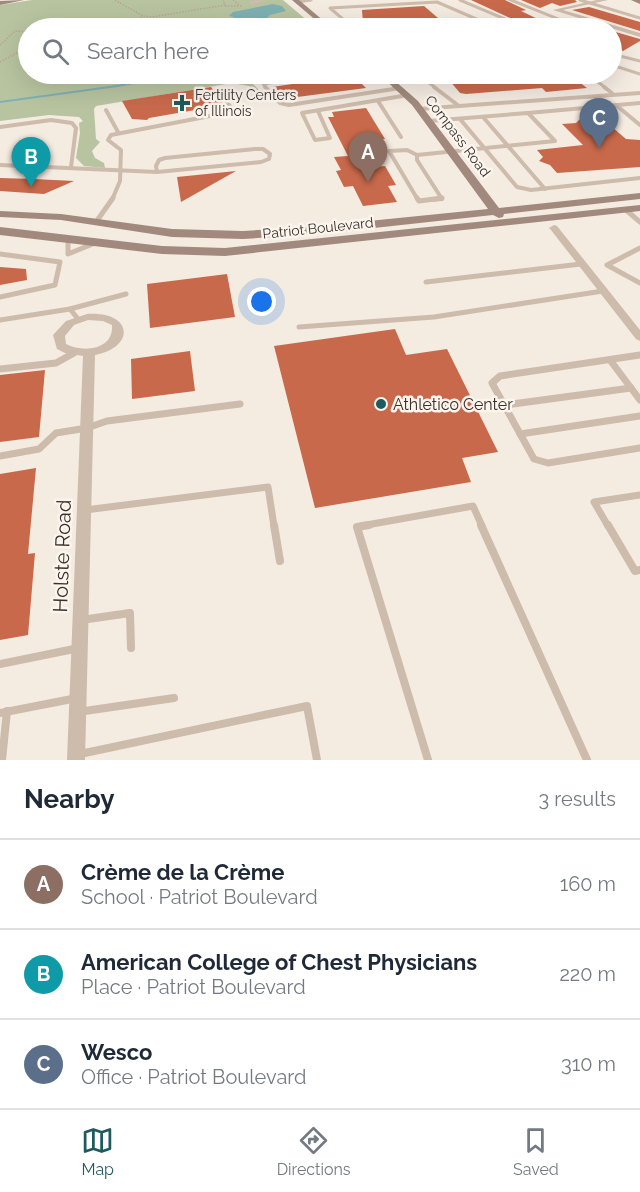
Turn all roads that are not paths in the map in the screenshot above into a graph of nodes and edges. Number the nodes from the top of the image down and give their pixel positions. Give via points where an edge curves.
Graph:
1 (21, 0) edge
2 (262, 0) edge
3 (311, 0) edge
4 (460, 0) edge
5 (511, 0) edge
6 (580, 0) edge
7 (605, 0) edge
8 (634, 0) edge
9 (296, 1) edge
10 (640, 2) edge
11 (0, 3) edge
12 (252, 3) dead end
13 (589, 3) junction
14 (555, 10) junction
15 (541, 13) junction
16 (317, 18) edge
17 (342, 18) edge
18 (473, 18) edge
19 (502, 18) edge
20 (555, 18) edge
21 (582, 18) edge
22 (640, 18) edge
23 (622, 30) edge
24 (640, 35) edge
25 (622, 37) edge
26 (640, 42) edge
27 (622, 57) edge
28 (640, 62) edge
29 (622, 68) edge
30 (640, 74) edge
31 (263, 84) edge
32 (395, 84) edge
33 (430, 84) edge
34 (601, 84) edge
35 (404, 92) junction
36 (639, 92) edge
37 (613, 93) junction
38 (220, 94) dead end
39 (378, 101) junction
40 (640, 103) edge
41 (616, 105) junction
42 (459, 106) junction
43 (419, 109) junction
44 (106, 110) dead end
45 (318, 111) junction
46 (528, 113) junction
47 (483, 117) junction
48 (460, 119) junction
49 (429, 121) junction
50 (640, 124) edge
51 (0, 127) edge
52 (118, 132) junction
53 (401, 137) dead end
54 (508, 146) junction
55 (484, 148) junction
56 (451, 151) junction
57 (417, 155) junction
58 (0, 165) edge
59 (71, 167) junction
60 (157, 172) junction
61 (122, 173) junction
62 (640, 178) edge
63 (544, 189) junction
64 (640, 196) edge
65 (640, 208) edge
66 (626, 210) junction
67 (495, 211) junction
68 (0, 214) edge
69 (640, 222) edge
70 (504, 223) junction
71 (0, 224) edge
72 (92, 226) junction
73 (554, 228) dead end
74 (0, 231) edge
75 (68, 239) junction
76 (95, 243) junction
77 (640, 248) edge
78 (0, 254) edge
79 (68, 254) junction
80 (60, 262) junction
81 (581, 264) junction
82 (426, 282) dead end
83 (640, 283) edge
84 (603, 291) junction
85 (126, 294) dead end
86 (0, 297) edge
87 (70, 309) junction
88 (78, 319) junction
89 (0, 320) edge
90 (299, 327) dead end
91 (640, 337) edge
92 (82, 353) junction
93 (640, 355) edge
94 (610, 360) junction
95 (0, 369) edge
96 (631, 388) junction
97 (640, 400) edge
98 (240, 404) dead end
99 (505, 405) junction
100 (640, 416) edge
101 (87, 428) junction
102 (520, 434) junction
103 (640, 448) edge
104 (0, 456) edge
105 (640, 495) edge
106 (84, 510) junction
107 (280, 561) dead end
108 (640, 570) edge
109 (81, 620) junction
110 (80, 648) junction
111 (132, 648) dead end
112 (0, 664) edge
113 (174, 698) dead end
114 (78, 705) junction
115 (4, 712) edge
116 (76, 757) edge
117 (2, 760) edge
118 (317, 760) edge
119 (428, 760) edge
120 (587, 760) edge

1 - 11 main road
2 - 12 lane
3 - 9 lane
4 - 19 lane
5 - 15 street
6 - 13 lane
7 - 13 street
8 - 10 main road
9 - 16 main road
13 - 14 street
13 - 22 lane
14 - 15 street
14 - 21 street
15 - 20 street
17 - 18 lane via 330,8 437,2
23 - 24 street
25 - 26 street
27 - 28 lane
29 - 30 lane
31 - 35 lane via 280,103 289,105
32 - 35 main road, Compass Road
33 - 42 lane
34 - 37 lane
35 - 39 lane
35 - 43 main road, Compass Road
36 - 37 lane
37 - 42 lane
38 - 52 lane via 231,112
39 - 45 lane
39 - 53 lane
40 - 41 lane
41 - 46 lane
41 - 50 lane
42 - 43 lane
43 - 49 main road, Compass Road
44 - 52 lane
45 - 45 lane via 302,113 315,140 330,138
46 - 47 lane
46 - 54 lane via 555,141
47 - 48 lane
47 - 54 lane
48 - 49 lane
48 - 55 lane
49 - 56 main road, Compass Road
51 - 59 lane via 51,120 72,123 76,128
52 - 61 lane via 108,140 121,150
54 - 55 lane
54 - 63 lane
55 - 56 lane
55 - 63 lane via 517,187
56 - 57 lane
56 - 67 main road, Compass Road
57 - 57 lane via 407,150 389,151 419,201 442,199
58 - 59 lane
59 - 61 lane
60 - 60 lane via 261,162 269,159 270,154 255,149 165,158 159,160
60 - 61 lane
61 - 72 lane via 111,204
62 - 63 lane
64 - 67 main road, Patriot Boulevard
65 - 66 main road, Patriot Boulevard
66 - 69 lane
66 - 70 main road, Patriot Boulevard
67 - 70 main road, Compass Road
67 - 72 main road, Patriot Boulevard via 243,235
68 - 72 main road, Patriot Boulevard via 61,217
70 - 76 main road, Patriot Boulevard via 225,252
71 - 72 main road
72 - 76 main road
73 - 81 street
74 - 75 main road, Patriot Boulevard
75 - 76 main road, Patriot Boulevard
75 - 79 lane
76 - 79 lane
77 - 83 lane via 607,265
78 - 80 lane
79 - 80 lane
80 - 86 lane via 55,285
81 - 82 lane
81 - 84 street
84 - 90 lane via 434,317
84 - 91 street
85 - 87 lane
87 - 88 lane
87 - 89 lane
88 - 92 street via 59,334 61,346
88 - 92 street via 105,317 117,324 119,330 108,347
92 - 95 lane via 56,363
92 - 101 street, Holste Road
93 - 94 lane
94 - 96 lane
94 - 99 lane via 500,376 492,382
96 - 97 lane
96 - 99 lane
98 - 101 lane via 107,421
99 - 102 lane
100 - 102 lane
101 - 104 lane via 56,433 39,449
101 - 106 street, Holste Road
102 - 103 lane via 534,459 548,463
105 - 108 lane via 594,502 635,571
106 - 107 lane via 268,487
106 - 109 street, Holste Road
109 - 110 street, Holste Road
109 - 111 lane via 130,613
110 - 112 lane
110 - 114 street, Holste Road
113 - 114 lane
114 - 115 lane
114 - 116 street, Holste Road
115 - 117 lane
116 - 118 lane via 307,706
119 - 120 lane via 357,527 473,506

